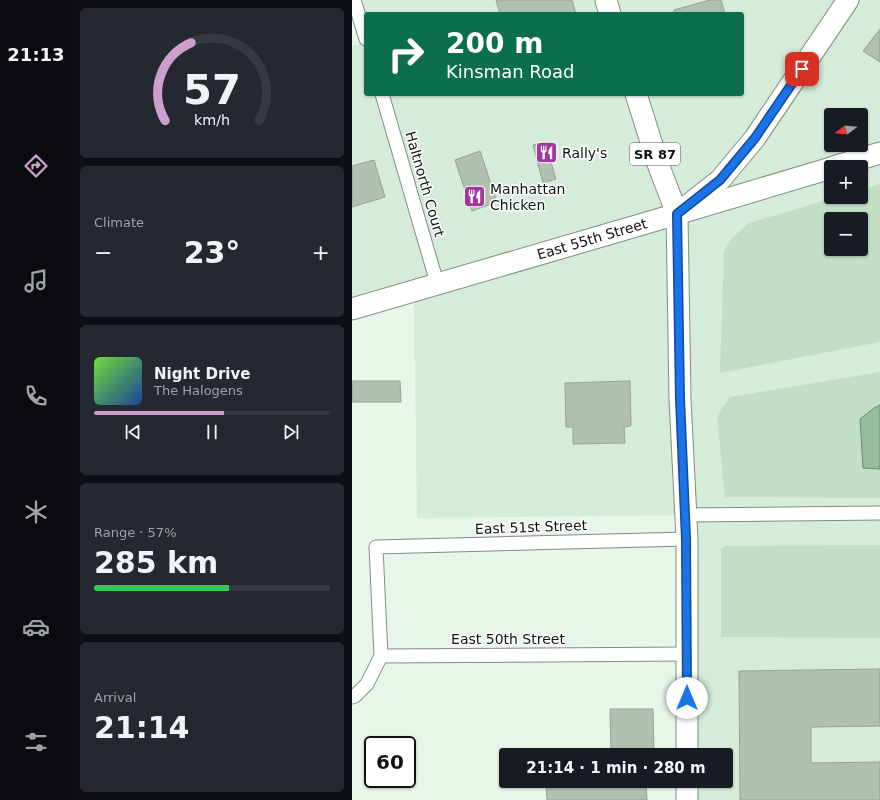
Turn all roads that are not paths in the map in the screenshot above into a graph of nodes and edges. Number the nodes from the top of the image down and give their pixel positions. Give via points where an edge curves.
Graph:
1 (354, 0) edge
2 (606, 0) edge
3 (848, 0) edge
4 (609, 12) edge
5 (364, 32) edge
6 (383, 96) edge
7 (637, 96) edge
8 (880, 153) edge
9 (856, 160) edge
10 (824, 169) edge
11 (677, 214) junction
12 (437, 283) junction
13 (352, 309) edge
14 (880, 513) edge
15 (685, 515) junction
16 (686, 539) junction
17 (686, 654) junction
18 (381, 656) junction
19 (352, 697) edge
20 (687, 748) edge
21 (687, 788) edge
22 (687, 800) edge

1 - 5 street
2 - 4 main road
3 - 11 main road via 755,138 720,180
6 - 12 street, Haltnorth Court
7 - 11 main road, SR 87
8 - 9 main road, East 55th Street
10 - 11 main road, East 55th Street
11 - 12 main road, East 55th Street
11 - 15 main road
12 - 13 main road, East 55th Street
14 - 15 street
15 - 16 main road
16 - 17 main road
16 - 18 street, East 51st Street via 376,547
17 - 18 street, East 50th Street
17 - 20 main road
18 - 19 street via 367,684
21 - 22 main road

